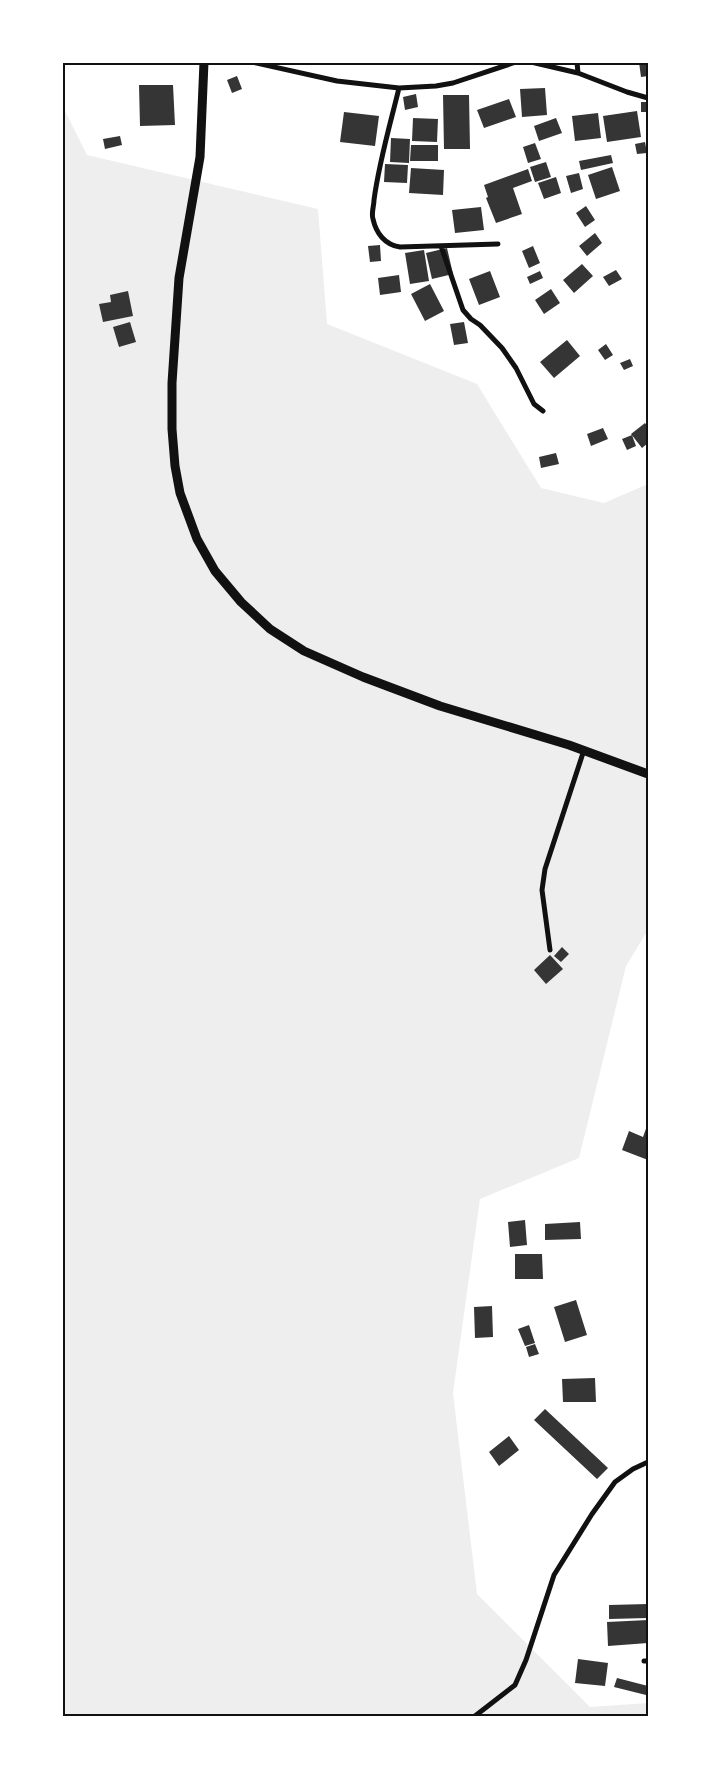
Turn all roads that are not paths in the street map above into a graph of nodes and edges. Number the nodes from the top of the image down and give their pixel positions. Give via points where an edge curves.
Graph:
1 (204, 62) edge
2 (252, 62) edge
3 (516, 62) edge
4 (531, 62) edge
5 (578, 63) edge
6 (578, 73) junction
7 (400, 88) junction
8 (648, 98) edge
9 (498, 244) dead end
10 (441, 246) junction
11 (544, 411) dead end
12 (584, 750) junction
13 (648, 774) edge
14 (550, 950) dead end
15 (648, 1462) edge
16 (475, 1716) edge

1 - 12 street via 200,157 179,278 172,383 175,466 180,493 197,539 216,571 241,602 270,628 304,651 440,706
2 - 7 street via 337,81
3 - 7 street via 460,81
4 - 6 street
5 - 6 street
6 - 8 street
7 - 10 street via 377,179 372,218 385,242 392,246
9 - 10 street
10 - 11 street via 463,310 502,348 534,404
12 - 13 street
12 - 14 street via 545,869 542,890
15 - 16 street via 615,1482 592,1514 554,1575 515,1684

